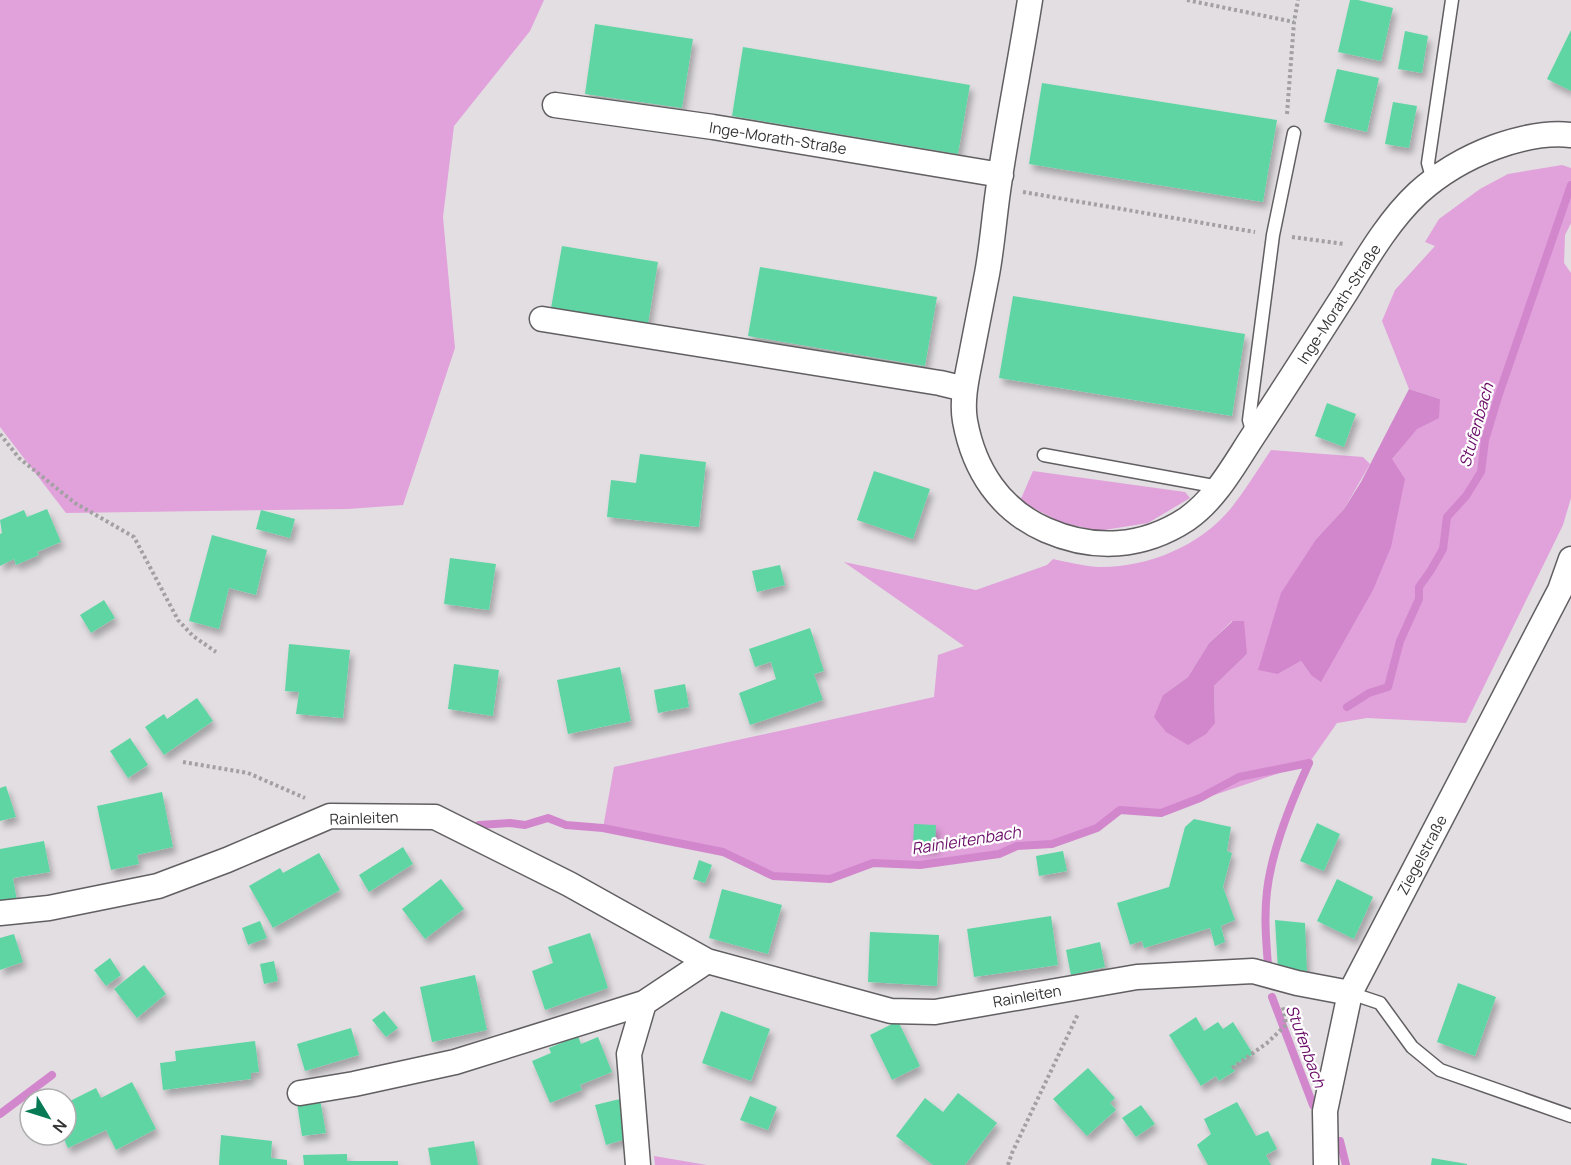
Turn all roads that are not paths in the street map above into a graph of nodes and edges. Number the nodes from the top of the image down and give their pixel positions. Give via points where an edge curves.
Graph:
1 (1030, 0) edge
2 (1452, 0) edge
3 (555, 105) dead end
4 (1294, 133) road end
5 (1571, 135) edge
6 (1000, 181) junction
7 (1433, 181) junction
8 (542, 320) dead end
9 (965, 389) junction
10 (1254, 435) junction
11 (1044, 455) dead end
12 (1219, 487) junction
13 (1571, 559) edge
14 (0, 913) edge
15 (707, 961) junction
16 (1350, 993) junction
17 (644, 1004) junction
18 (300, 1093) dead end
19 (1571, 1116) edge
20 (638, 1165) edge
21 (1326, 1165) edge

1 - 6 street, Inge-Morath-Straße
2 - 7 lane via 1428,163
3 - 6 street, Inge-Morath-Straße via 713,127
4 - 10 lane via 1273,235 1249,420
5 - 7 street, Inge-Morath-Straße via 1553,133 1482,151
6 - 9 street, Inge-Morath-Straße
7 - 10 street, Inge-Morath-Straße via 1418,193 1371,252
8 - 9 street
9 - 12 street, Inge-Morath-Straße via 969,438 986,479 1015,512 1054,534 1087,544 1142,539 1165,532 1190,517
10 - 12 street, Inge-Morath-Straße
11 - 12 lane
13 - 16 street, Ziegelstraße via 1560,590
14 - 15 street, Rainleiten via 49,908 158,886 330,816 435,817
15 - 16 street, Rainleiten via 891,1011 935,1012 1137,977 1253,971
15 - 17 street
16 - 19 lane via 1380,1003 1412,1047 1440,1070
16 - 21 street, Ziegelstraße via 1325,1111
17 - 18 street via 454,1062
17 - 20 street via 628,1054

